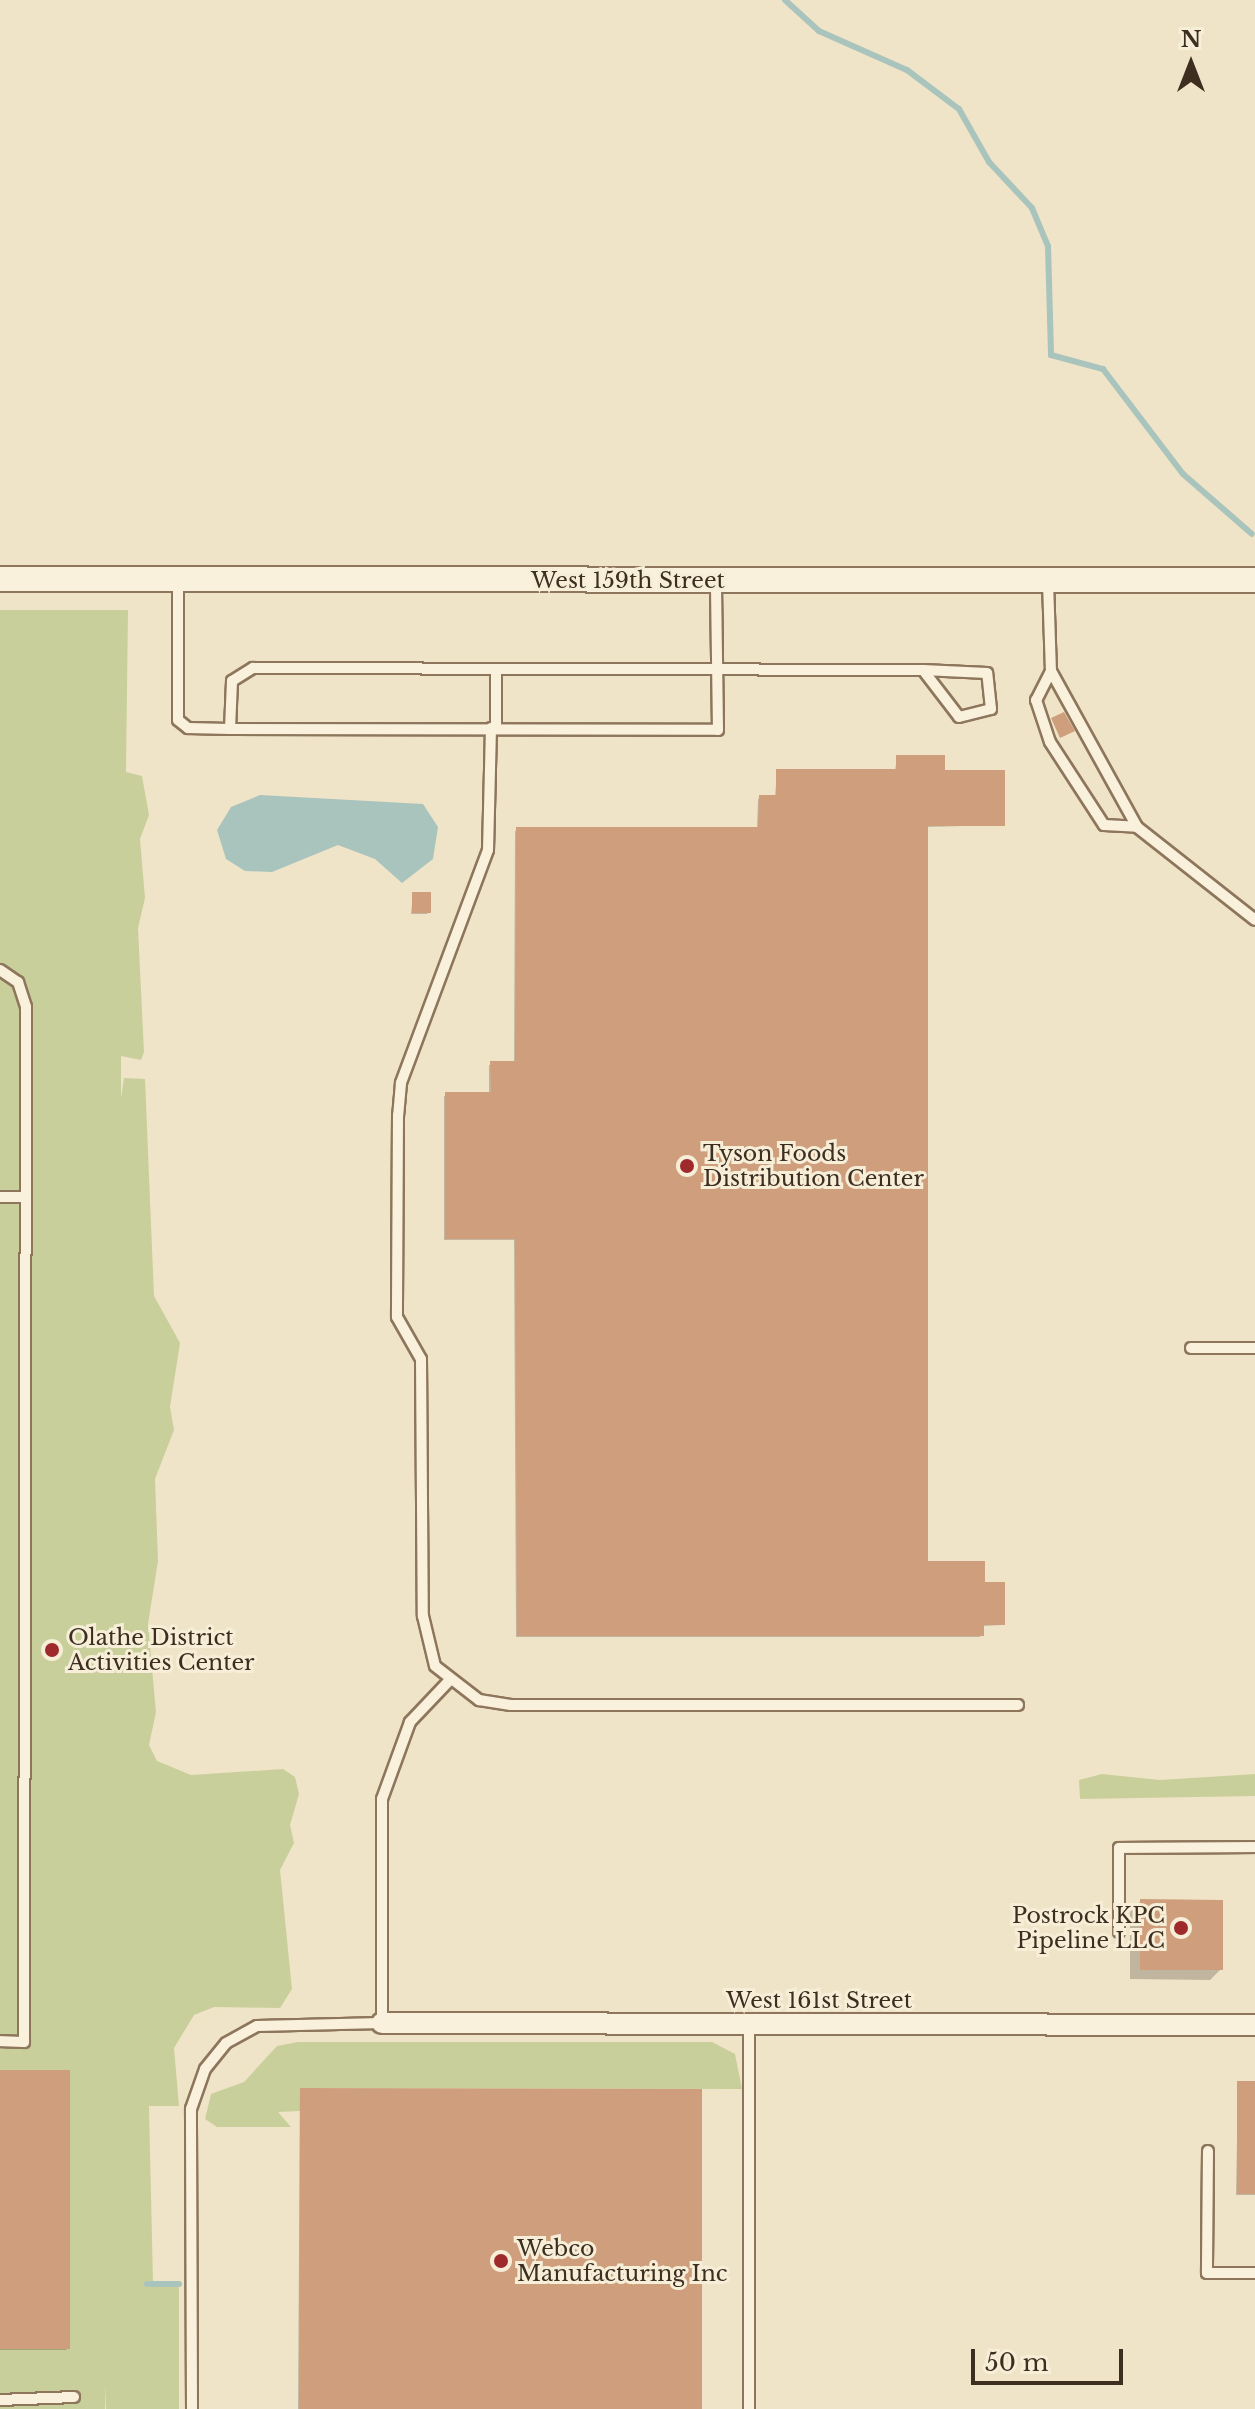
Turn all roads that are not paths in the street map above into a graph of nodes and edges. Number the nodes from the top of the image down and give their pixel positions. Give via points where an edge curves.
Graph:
1 (0, 579) edge
2 (178, 580) junction
3 (1255, 580) edge
4 (716, 581) junction
5 (1048, 582) junction
6 (496, 669) junction
7 (717, 670) junction
8 (923, 670) junction
9 (1051, 671) junction
10 (493, 728) junction
11 (230, 729) junction
12 (1137, 827) junction
13 (1255, 920) edge
14 (0, 970) edge
15 (0, 1197) edge
16 (26, 1197) junction
17 (1191, 1348) dead end
18 (1255, 1348) edge
19 (448, 1682) junction
20 (1018, 1705) dead end
21 (1255, 1847) edge
22 (1119, 1932) dead end
23 (382, 2023) junction
24 (749, 2025) junction
25 (1255, 2025) edge
26 (0, 2041) edge
27 (1208, 2151) dead end
28 (1255, 2273) edge
29 (74, 2397) dead end
30 (0, 2400) edge
31 (192, 2409) edge
32 (749, 2409) edge

1 - 2 street, West 159th Street
2 - 4 street, West 159th Street
2 - 11 lane via 178,720 188,728
3 - 5 street, West 159th Street
4 - 5 street, West 159th Street
4 - 7 lane
5 - 9 lane
6 - 7 lane
6 - 10 lane
6 - 11 lane via 253,668 232,681
7 - 8 lane
7 - 10 lane via 718,730
8 - 8 lane via 959,717 991,709 987,673
9 - 12 lane
9 - 12 lane via 1036,700 1050,742 1104,825
10 - 11 lane
10 - 19 lane via 488,850 401,1083 398,1115 397,1317 421,1359 423,1616 427,1643
12 - 13 lane
14 - 16 lane via 18,982 26,1007
15 - 16 lane
16 - 26 lane via 24,2042
17 - 18 lane
19 - 20 lane via 479,1700 511,1705
19 - 23 lane via 410,1722 382,1799
21 - 22 lane via 1119,1848
23 - 24 street, West 161st Street
23 - 31 lane via 257,2026 226,2043 205,2069 191,2109
24 - 25 street, West 161st Street
24 - 32 lane
27 - 28 lane via 1207,2273
29 - 30 lane

